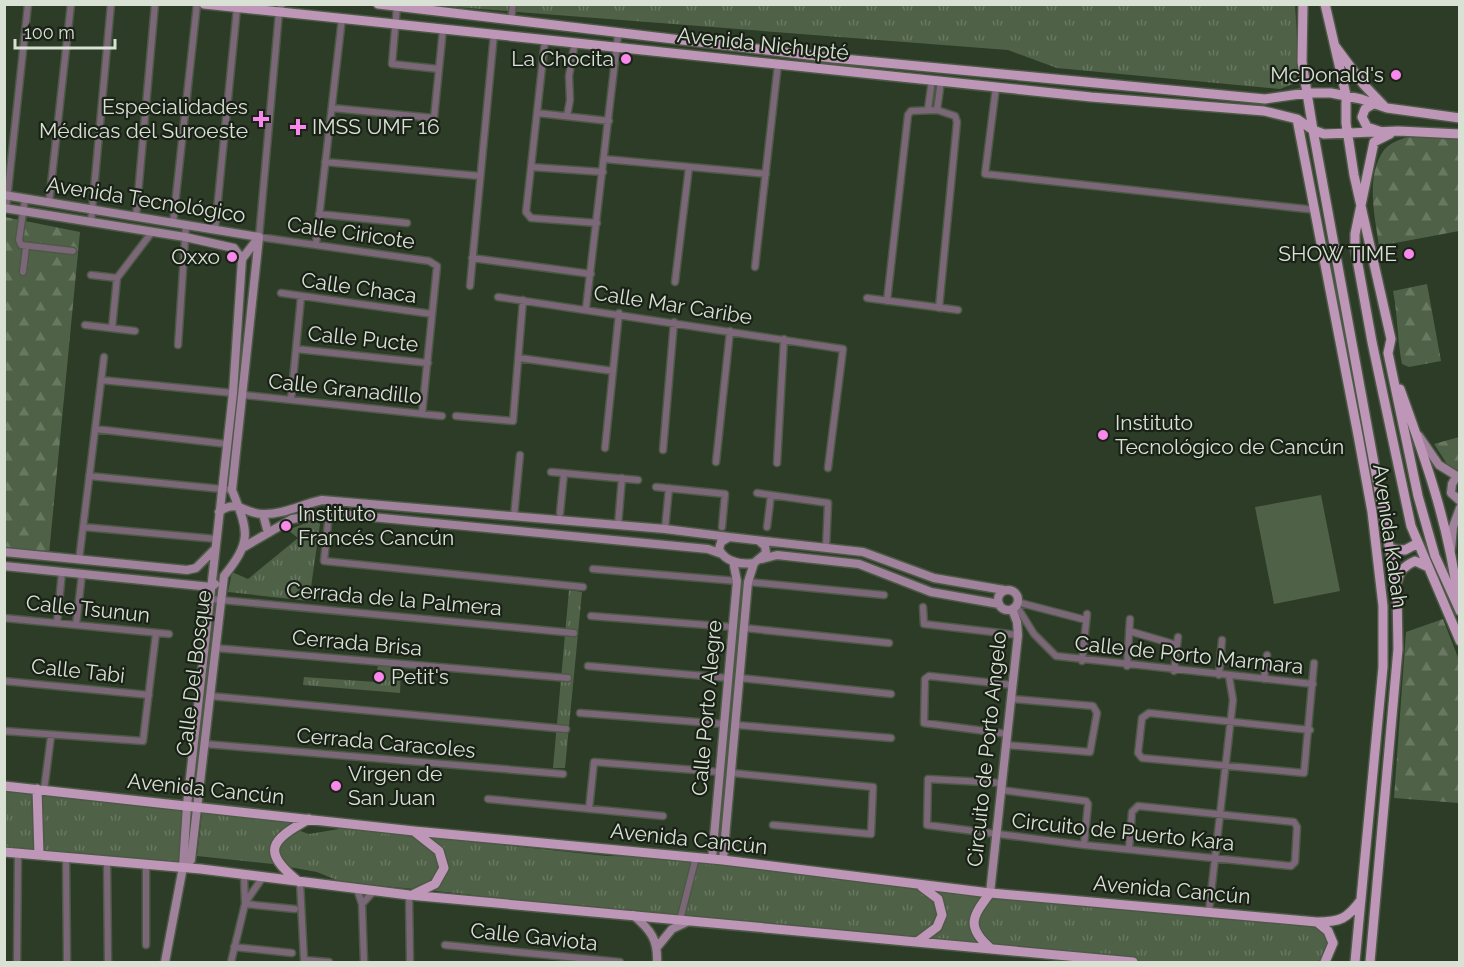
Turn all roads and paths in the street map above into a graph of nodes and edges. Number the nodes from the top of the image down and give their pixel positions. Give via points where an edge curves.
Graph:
1 (28, 4) edge
2 (71, 4) edge
3 (111, 4) edge
4 (155, 4) edge
5 (196, 4) edge
6 (204, 4) edge
7 (378, 4) edge
8 (513, 4) edge
9 (1303, 4) edge
10 (1325, 4) edge
11 (397, 6) junction
12 (237, 8) junction
13 (281, 8) edge
14 (342, 18) junction
15 (511, 21) junction
16 (395, 24) junction
17 (443, 29) junction
18 (494, 34) junction
19 (618, 35) junction
20 (544, 40) junction
21 (575, 42) junction
22 (1334, 44) junction
23 (618, 47) junction
24 (833, 58) junction
25 (778, 64) junction
26 (439, 69) junction
27 (832, 69) junction
28 (937, 81) junction
29 (996, 87) junction
30 (1307, 93) junction
31 (1346, 95) junction
32 (1265, 99) junction
33 (1373, 104) junction
34 (332, 108) junction
35 (1387, 108) junction
36 (928, 109) junction
37 (937, 110) junction
38 (1264, 111) junction
39 (537, 113) junction
40 (567, 116) junction
41 (1460, 118) edge
42 (1297, 119) junction
43 (609, 121) junction
44 (1313, 130) junction
45 (1398, 131) junction
46 (1382, 132) junction
47 (1348, 134) junction
48 (1460, 134) edge
49 (604, 159) junction
50 (325, 162) junction
51 (531, 167) junction
52 (689, 167) junction
53 (603, 172) junction
54 (766, 174) junction
55 (480, 176) junction
56 (6, 196) edge
57 (1324, 196) junction
58 (25, 199) junction
59 (49, 202) junction
60 (1363, 206) junction
61 (5, 208) edge
62 (92, 210) junction
63 (1316, 210) junction
64 (23, 211) junction
65 (319, 214) junction
66 (136, 217) junction
67 (91, 222) junction
68 (173, 223) junction
69 (407, 223) dead end
70 (597, 223) junction
71 (186, 225) junction
72 (1319, 225) junction
73 (215, 230) junction
74 (152, 232) junction
75 (185, 237) junction
76 (259, 237) junction
77 (316, 244) junction
78 (26, 247) junction
79 (72, 251) dead end
80 (472, 258) junction
81 (242, 259) junction
82 (755, 267) dead end
83 (23, 272) dead end
84 (591, 274) junction
85 (91, 275) dead end
86 (117, 278) junction
87 (675, 282) dead end
88 (470, 286) dead end
89 (280, 293) dead end
90 (301, 297) junction
91 (498, 297) dead end
92 (867, 298) dead end
93 (523, 300) junction
94 (887, 301) junction
95 (586, 308) junction
96 (939, 308) junction
97 (958, 310) dead end
98 (619, 313) junction
99 (432, 314) junction
100 (674, 322) junction
101 (85, 325) dead end
102 (112, 328) junction
103 (135, 331) dead end
104 (730, 331) junction
105 (784, 339) junction
106 (178, 345) dead end
107 (296, 349) junction
108 (1388, 353) junction
109 (104, 357) dead end
110 (519, 358) junction
111 (428, 363) junction
112 (613, 370) junction
113 (101, 380) junction
114 (233, 393) junction
115 (244, 395) junction
116 (291, 400) junction
117 (422, 414) junction
118 (442, 416) dead end
119 (456, 416) dead end
120 (95, 429) junction
121 (1417, 434) junction
122 (1358, 435) junction
123 (227, 444) junction
124 (605, 448) dead end
125 (663, 450) dead end
126 (519, 456) dead end
127 (1375, 459) junction
128 (716, 462) dead end
129 (777, 463) dead end
130 (828, 468) dead end
131 (551, 472) dead end
132 (564, 473) junction
133 (89, 476) junction
134 (1458, 477) edge
135 (622, 478) junction
136 (638, 480) dead end
137 (656, 487) dead end
138 (669, 488) junction
139 (222, 489) junction
140 (232, 490) junction
141 (757, 493) dead end
142 (771, 495) junction
143 (1460, 501) edge
144 (238, 505) junction
145 (1460, 508) edge
146 (219, 512) junction
147 (329, 513) junction
148 (560, 513) dead end
149 (263, 514) junction
150 (514, 516) junction
151 (618, 525) junction
152 (83, 527) junction
153 (722, 527) dead end
154 (767, 527) dead end
155 (665, 529) junction
156 (268, 533) junction
157 (729, 537) junction
158 (217, 539) junction
159 (759, 541) junction
160 (1418, 543) junction
161 (244, 547) junction
162 (826, 548) junction
163 (215, 549) junction
164 (1391, 549) junction
165 (1451, 549) junction
166 (4, 552) edge
167 (722, 554) junction
168 (79, 560) junction
169 (733, 561) junction
170 (758, 561) junction
171 (4, 566) edge
172 (1428, 567) junction
173 (172, 568) junction
174 (594, 569) dead end
175 (62, 572) junction
176 (82, 574) junction
177 (224, 576) junction
178 (737, 581) junction
179 (748, 582) junction
180 (171, 583) junction
181 (960, 585) junction
182 (211, 587) junction
183 (583, 587) dead end
184 (1397, 589) junction
185 (1004, 590) junction
186 (884, 595) dead end
187 (958, 598) junction
188 (210, 599) junction
189 (221, 600) junction
190 (999, 604) junction
191 (1015, 605) junction
192 (923, 607) dead end
193 (1459, 610) edge
194 (591, 616) dead end
195 (4, 618) edge
196 (1130, 619) dead end
197 (1398, 619) junction
198 (57, 623) junction
199 (76, 624) junction
200 (733, 627) junction
201 (744, 628) junction
202 (1130, 631) junction
203 (156, 633) junction
204 (574, 633) dead end
205 (169, 634) dead end
206 (1018, 635) junction
207 (1178, 637) dead end
208 (1222, 640) dead end
209 (1460, 641) edge
210 (889, 643) dead end
211 (1177, 645) junction
212 (1383, 646) junction
213 (215, 648) junction
214 (1267, 655) dead end
215 (1082, 661) junction
216 (1314, 663) dead end
217 (588, 666) dead end
218 (1127, 666) junction
219 (1174, 671) junction
220 (1220, 675) junction
221 (1229, 676) junction
222 (568, 678) dead end
223 (728, 678) junction
224 (740, 678) junction
225 (1264, 680) junction
226 (4, 681) edge
227 (1313, 684) junction
228 (1013, 685) junction
229 (891, 694) dead end
230 (148, 695) junction
231 (210, 696) junction
232 (1012, 699) junction
233 (580, 713) dead end
234 (1229, 722) junction
235 (724, 724) junction
236 (736, 725) junction
237 (566, 729) dead end
238 (1310, 730) junction
239 (4, 731) edge
240 (1008, 734) junction
241 (1390, 735) junction
242 (51, 736) junction
243 (891, 738) dead end
244 (205, 744) junction
245 (1006, 745) junction
246 (1225, 767) junction
247 (720, 772) junction
248 (732, 773) junction
249 (563, 774) dead end
250 (4, 786) edge
251 (1002, 787) junction
252 (41, 789) junction
253 (1371, 794) junction
254 (488, 799) dead end
255 (191, 805) junction
256 (589, 809) junction
257 (1220, 814) junction
258 (663, 816) dead end
259 (309, 819) junction
260 (773, 825) dead end
261 (414, 831) junction
262 (997, 835) junction
263 (1084, 845) junction
264 (1129, 849) junction
265 (4, 852) edge
266 (18, 853) junction
267 (39, 855) junction
268 (66, 857) junction
269 (696, 857) junction
270 (1214, 858) junction
271 (712, 859) junction
272 (723, 860) junction
273 (107, 861) junction
274 (146, 864) junction
275 (183, 867) junction
276 (244, 875) junction
277 (263, 877) junction
278 (300, 882) junction
279 (917, 884) junction
280 (357, 889) junction
281 (374, 891) junction
282 (990, 893) junction
283 (409, 895) junction
284 (1361, 900) junction
285 (245, 904) junction
286 (362, 904) junction
287 (295, 909) dead end
288 (1209, 911) junction
289 (633, 915) junction
290 (684, 920) junction
291 (1317, 922) junction
292 (917, 942) junction
293 (146, 945) dead end
294 (445, 945) dead end
295 (658, 946) junction
296 (234, 947) junction
297 (990, 948) junction
298 (292, 953) dead end
299 (1086, 961) edge
300 (16, 962) edge
301 (67, 963) edge
302 (108, 963) edge
303 (165, 963) edge
304 (231, 963) edge
305 (329, 963) edge
306 (364, 963) edge
307 (410, 963) edge
308 (620, 963) edge
309 (657, 963) edge
310 (1132, 963) edge
311 (1325, 963) edge
312 (1355, 963) edge
313 (1370, 963) edge

1 - 56 street
2 - 59 street
3 - 62 street
4 - 66 street
5 - 68 street
6 - 12 main road, Avenida Nichupté
7 - 11 main road, Avenida Nichupté
8 - 15 street
9 - 30 main road via 1302,62
10 - 22 main road
11 - 15 main road, Avenida Nichupté
11 - 16 street
12 - 13 main road, Avenida Nichupté
12 - 73 street
13 - 14 main road, Avenida Nichupté
13 - 76 street
14 - 16 main road, Avenida Nichupté
14 - 34 street
15 - 19 main road, Avenida Nichupté
16 - 17 main road, Avenida Nichupté
16 - 26 street via 392,64
17 - 18 main road, Avenida Nichupté
17 - 26 street
18 - 20 main road, Avenida Nichupté
18 - 55 street
19 - 23 street
19 - 24 main road, Avenida Nichupté
20 - 21 main road, Avenida Nichupté
20 - 39 street
21 - 23 main road, Avenida Nichupté
21 - 40 street
22 - 31 main road
22 - 35 main road via 1364,85
23 - 25 main road, Avenida Nichupté
23 - 43 street
24 - 27 main road
24 - 32 main road, Avenida Nichupté
25 - 27 main road, Avenida Nichupté
25 - 54 street
26 - 34 street via 434,118
27 - 28 main road, Avenida Nichupté
28 - 29 main road, Avenida Nichupté
28 - 36 street
28 - 37 street
29 - 38 main road, Avenida Nichupté
29 - 63 street via 985,174
30 - 31 main road, Avenida Nichupté
30 - 32 main road, Avenida Nichupté
30 - 44 main road, Avenida Kabah
31 - 33 main road
31 - 47 main road, Avenida Kabah
32 - 38 main road
33 - 35 main road
33 - 46 main road via 1363,113 1364,122
34 - 50 street
35 - 41 main road
36 - 37 street
36 - 94 street via 908,115
37 - 96 street via 955,116 957,122
38 - 42 main road, Avenida Nichupté
39 - 40 street
39 - 51 street
40 - 43 street
42 - 44 main road, Avenida Nichupté
42 - 63 main road, Avenida Kabah
43 - 49 street
44 - 47 main road
44 - 57 main road, Avenida Kabah
45 - 46 main road
45 - 48 main road
45 - 60 main road via 1374,142
46 - 47 main road
47 - 60 main road, Avenida Kabah
49 - 52 street
49 - 53 street
50 - 55 street
50 - 65 street
51 - 53 street
51 - 70 street via 528,216
52 - 54 street
52 - 87 street
53 - 70 street
54 - 82 street
55 - 80 street
56 - 58 street, Avenida Tecnológico
56 - 61 street
57 - 72 main road
57 - 127 main road, Avenida Kabah
58 - 59 street, Avenida Tecnológico
58 - 64 street
59 - 62 street, Avenida Tecnológico
60 - 108 main road, Avenida Kabah via 1391,339
60 - 160 main road, Avenida Kabah via 1355,248 1395,453
61 - 64 street, Avenida Tecnológico
62 - 66 street, Avenida Tecnológico
62 - 67 street
63 - 72 main road, Avenida Kabah
64 - 67 street, Avenida Tecnológico
64 - 78 street via 20,240
65 - 69 street
65 - 77 street
66 - 68 street, Avenida Tecnológico
67 - 74 street, Avenida Tecnológico
68 - 71 street, Avenida Tecnológico
70 - 84 street
71 - 73 street, Avenida Tecnológico
71 - 75 street
72 - 122 main road, Avenida Kabah
73 - 76 street, Avenida Tecnológico
74 - 75 street, Avenida Tecnológico
74 - 86 street
75 - 81 street, Avenida Tecnológico via 234,248
75 - 106 street
76 - 77 street, Calle Ciricote
76 - 81 street, Avenida Tecnológico
76 - 115 street
77 - 99 street, Calle Ciricote via 429,261 437,266
78 - 79 street
78 - 83 street
80 - 84 street
80 - 88 street
81 - 114 street, Calle Del Bosque
84 - 95 street
85 - 86 street
86 - 102 street
89 - 90 street, Calle Chaca
90 - 99 street, Calle Chaca
90 - 107 street
91 - 93 street, Calle Mar Caribe
92 - 94 street
93 - 95 street, Calle Mar Caribe
93 - 110 street
94 - 96 street
95 - 98 street, Calle Mar Caribe
96 - 97 street
98 - 100 street, Calle Mar Caribe
98 - 112 street
99 - 111 street
100 - 104 street, Calle Mar Caribe
100 - 125 street
101 - 102 street
102 - 103 street
104 - 105 street, Calle Mar Caribe
104 - 128 street
105 - 129 street
105 - 130 street, Calle Mar Caribe via 843,349
107 - 111 street, Calle Pucte
107 - 116 street
108 - 121 main road
108 - 193 main road, Avenida Kabah via 1418,496 1435,556
109 - 113 street
110 - 112 street
110 - 119 street via 513,421
111 - 117 street
112 - 124 street
113 - 114 street
113 - 120 street
114 - 123 street, Calle Del Bosque
115 - 116 street, Calle Granadillo
115 - 140 street
116 - 117 street, Calle Granadillo
117 - 118 street, Calle Granadillo
120 - 123 street
120 - 133 street
121 - 134 street via 1439,465
121 - 165 main road
122 - 127 main road
122 - 212 main road, Avenida Kabah via 1372,512 1383,606
123 - 139 street, Calle Del Bosque
126 - 150 street
127 - 164 main road, Avenida Kabah
131 - 132 street
132 - 135 street
132 - 148 street
133 - 139 street
133 - 152 street
134 - 143 street via 1451,493
135 - 136 street
135 - 151 street
137 - 138 street
138 - 153 street via 725,494
138 - 155 street
139 - 140 street
139 - 146 street, Calle Del Bosque
140 - 144 street
141 - 142 street
142 - 154 street
142 - 162 street via 828,503
144 - 146 street via 226,506
144 - 149 street
144 - 161 street via 245,520
145 - 165 street
146 - 158 street, Calle Del Bosque
147 - 156 street via 292,519
147 - 167 street via 708,549
147 - 183 street via 324,561
149 - 150 street via 322,500
149 - 156 street
150 - 151 street
151 - 155 street
152 - 158 street
152 - 168 street
155 - 157 street
156 - 161 street
157 - 159 street
157 - 167 street via 719,544
158 - 163 street, Calle Del Bosque
159 - 162 street
159 - 170 street via 766,551
160 - 164 main road via 1405,550
160 - 172 main road, Avenida Kabah
161 - 177 street, Calle Del Bosque
162 - 181 street via 863,552
163 - 173 street via 196,568
163 - 182 street, Calle Del Bosque
164 - 184 main road, Avenida Kabah
165 - 193 main road
166 - 168 street
167 - 169 street
168 - 173 street
169 - 170 street
169 - 178 street, Calle Porto Alegre
170 - 179 street, Calle Porto Alegre
170 - 187 street via 777,555 859,564 916,587
171 - 175 street
172 - 184 main road via 1415,561 1406,564 1398,574
172 - 209 main road, Avenida Kabah
173 - 180 street
174 - 178 street
175 - 176 street
175 - 198 street
176 - 180 street
176 - 199 street
177 - 182 street
177 - 189 street, Calle Del Bosque
178 - 179 street
178 - 200 street, Calle Porto Alegre
179 - 186 street
179 - 201 street, Calle Porto Alegre
180 - 182 street
181 - 185 street
181 - 187 street
182 - 188 street, Calle Del Bosque
184 - 197 main road, Avenida Kabah
185 - 190 street
185 - 191 street via 1014,592
187 - 190 street
188 - 189 street, Cerrada de la Palmera
188 - 255 street, Calle Del Bosque
189 - 204 street, Cerrada de la Palmera
189 - 213 street, Calle Del Bosque
190 - 191 street via 1005,609
191 - 206 street, Circuito de Porto Angelo
191 - 215 street, Calle de Porto Marmara via 1045,647 1056,656
191 - 215 street via 1086,617
192 - 206 street via 924,624
194 - 200 street
195 - 198 street, Calle Tsunun
196 - 202 street
197 - 212 main road
197 - 241 main road, Avenida Kabah
198 - 199 street, Calle Tsunun
199 - 203 street, Calle Tsunun
200 - 201 street
200 - 223 street, Calle Porto Alegre
201 - 210 street
201 - 224 street, Calle Porto Alegre
202 - 211 street
202 - 218 street
203 - 205 street, Calle Tsunun
203 - 230 street
206 - 228 street, Circuito de Porto Angelo
207 - 211 street
208 - 220 street
211 - 219 street
212 - 253 main road, Avenida Kabah
213 - 222 street, Cerrada Brisa
213 - 231 street, Calle Del Bosque
214 - 225 street
215 - 218 street, Calle de Porto Marmara
216 - 227 street
217 - 223 street
218 - 219 street, Calle de Porto Marmara
219 - 220 street, Calle de Porto Marmara
220 - 221 street, Calle de Porto Marmara
221 - 225 street, Calle de Porto Marmara
221 - 234 street via 1233,700
223 - 224 street
223 - 235 street, Calle Porto Alegre
224 - 229 street
224 - 236 street, Calle Porto Alegre
225 - 227 street, Calle de Porto Marmara
226 - 230 street, Calle Tabi
227 - 238 street
228 - 232 street, Circuito de Porto Angelo
228 - 240 street via 929,676 925,679 924,723
230 - 242 street via 143,741
231 - 237 street
231 - 244 street, Calle Del Bosque
232 - 240 street, Circuito de Porto Angelo
232 - 245 street via 1093,706 1097,713 1090,752
233 - 235 street
234 - 238 street
234 - 246 street
234 - 246 street via 1145,715 1142,718 1139,756
235 - 247 street, Calle Porto Alegre
236 - 243 street
236 - 248 street, Calle Porto Alegre
238 - 246 street via 1306,769 1300,774
239 - 242 street
240 - 245 street, Circuito de Porto Angelo
241 - 253 main road
241 - 313 main road, Avenida Kabah
242 - 252 street
244 - 249 street, Cerrada Caracoles
244 - 255 street, Calle Del Bosque
245 - 251 street, Circuito de Porto Angelo
246 - 257 street
247 - 248 street
247 - 256 street via 594,762
247 - 271 street, Calle Porto Alegre
248 - 260 street via 873,787 872,834
248 - 272 street, Calle Porto Alegre
250 - 252 main road, Avenida Cancún
251 - 262 street, Circuito de Porto Angelo
251 - 262 street, Circuito de Puerto Kara via 931,778 926,781 927,825
251 - 263 street via 1086,801
252 - 255 main road, Avenida Cancún
252 - 267 main road
253 - 284 main road, Avenida Kabah
254 - 256 street
255 - 259 main road, Avenida Cancún
255 - 275 street, Calle Del Bosque
256 - 258 street
257 - 264 street via 1138,806 1132,812
257 - 270 street
257 - 270 street, Circuito de Puerto Kara via 1296,824 1294,864
259 - 261 main road, Avenida Cancún
259 - 278 main road via 288,830 274,849 279,865
261 - 269 main road, Avenida Cancún
261 - 283 main road via 439,851 443,871 431,887
262 - 263 street, Circuito de Puerto Kara
262 - 282 street, Circuito de Porto Angelo
263 - 264 street, Circuito de Puerto Kara
264 - 270 street, Circuito de Puerto Kara
265 - 266 main road
266 - 267 main road
266 - 300 street
267 - 268 main road
268 - 273 main road
268 - 301 street
269 - 271 main road, Avenida Cancún
269 - 290 street
270 - 288 street
271 - 272 main road, Avenida Cancún
272 - 279 main road, Avenida Cancún
273 - 274 main road
273 - 302 street
274 - 275 main road
274 - 293 street
275 - 276 main road
275 - 303 street, Calle Del Bosque
276 - 277 main road
276 - 285 street
277 - 278 main road
277 - 285 street
278 - 280 main road
278 - 305 street via 304,960
279 - 282 main road, Avenida Cancún
279 - 292 main road via 938,899 942,915 937,927
280 - 281 main road
280 - 286 street
281 - 283 main road
281 - 286 street
282 - 288 main road, Avenida Cancún
282 - 297 main road via 977,910 974,922 978,935
283 - 289 main road
283 - 307 street
284 - 291 main road, Avenida Cancún via 1340,922
284 - 312 main road, Avenida Kabah
285 - 287 street
285 - 296 street
286 - 306 street
288 - 291 main road, Avenida Cancún
289 - 290 main road
289 - 295 street via 653,934
290 - 292 main road
290 - 295 street
291 - 311 main road via 1328,931 1333,943
292 - 297 main road
294 - 308 street, Calle Gaviota
295 - 309 street
296 - 298 street
296 - 304 street
297 - 299 main road
299 - 310 main road

